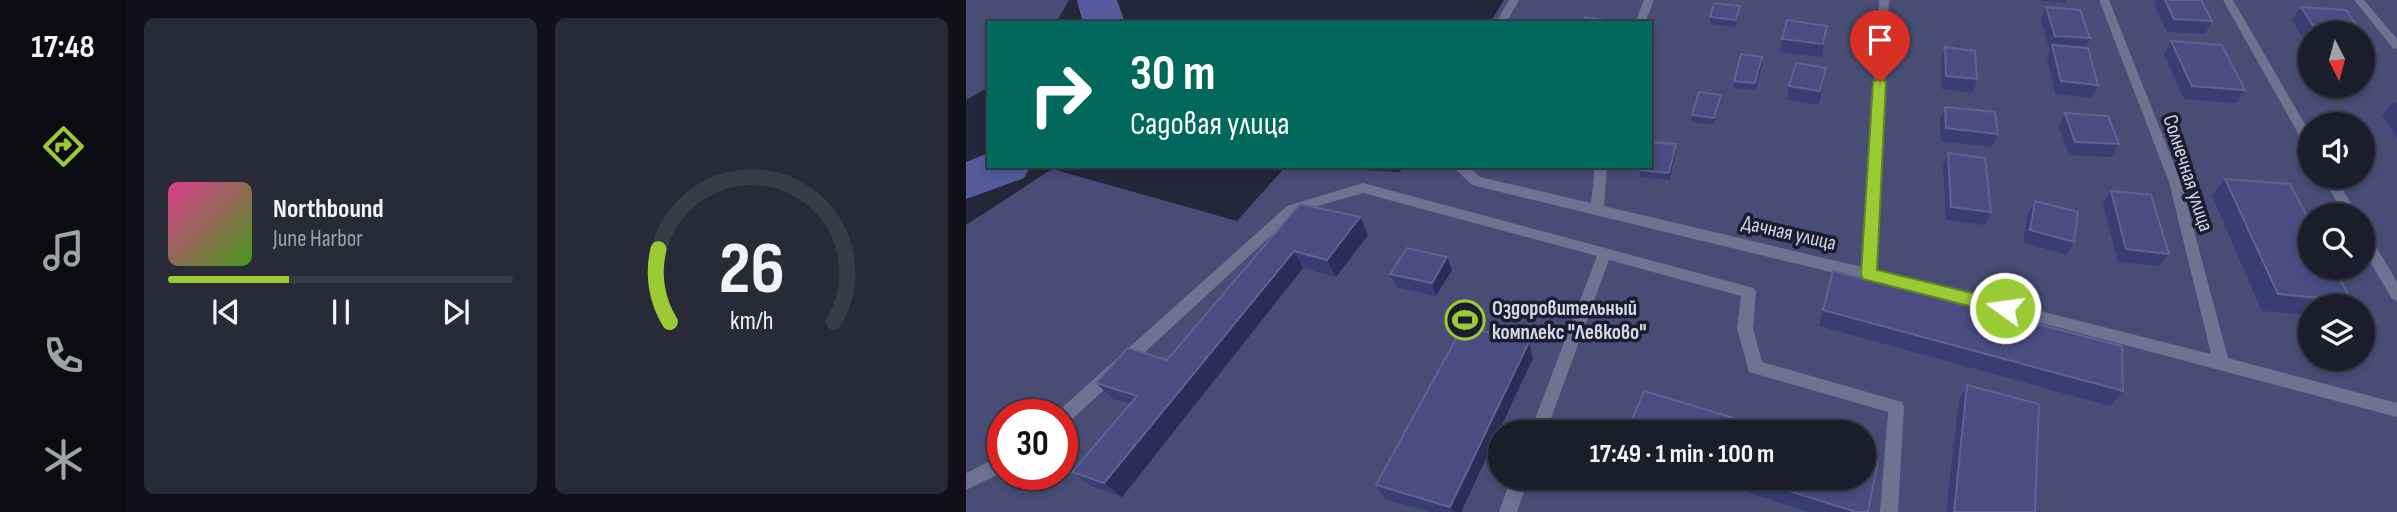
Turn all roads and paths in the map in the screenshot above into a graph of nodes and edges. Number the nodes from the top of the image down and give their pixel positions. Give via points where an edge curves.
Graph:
1 (1514, 0) edge
2 (1649, 0) edge
3 (1884, 0) edge
4 (2104, 0) edge
5 (2228, 0) edge
6 (2359, 0) edge
7 (1501, 21) edge
8 (1641, 21) edge
9 (2397, 46) edge
10 (2298, 123) edge
11 (1460, 168) edge
12 (1601, 168) edge
13 (1597, 209) junction
14 (1605, 253) junction
15 (2375, 257) edge
16 (1869, 274) junction
17 (2397, 295) edge
18 (2221, 362) junction
19 (1078, 403) edge
20 (2397, 410) edge
21 (1542, 420) edge
22 (987, 471) edge
23 (966, 482) edge
24 (1516, 490) edge
25 (1508, 512) edge
26 (1889, 512) edge

1 - 7 street
2 - 8 street
3 - 16 street
4 - 18 street, Солнечная улица via 2175,183
5 - 10 street
6 - 9 street
11 - 13 street, Дачная улица via 1476,181
12 - 13 street
13 - 16 street, Дачная улица
14 - 19 street via 1363,188 1292,209
14 - 21 street
14 - 26 street via 1749,292 1745,328 1755,367 1896,407
15 - 17 street
16 - 18 street, Дачная улица
18 - 20 street, Дачная улица
22 - 23 street
24 - 25 street

